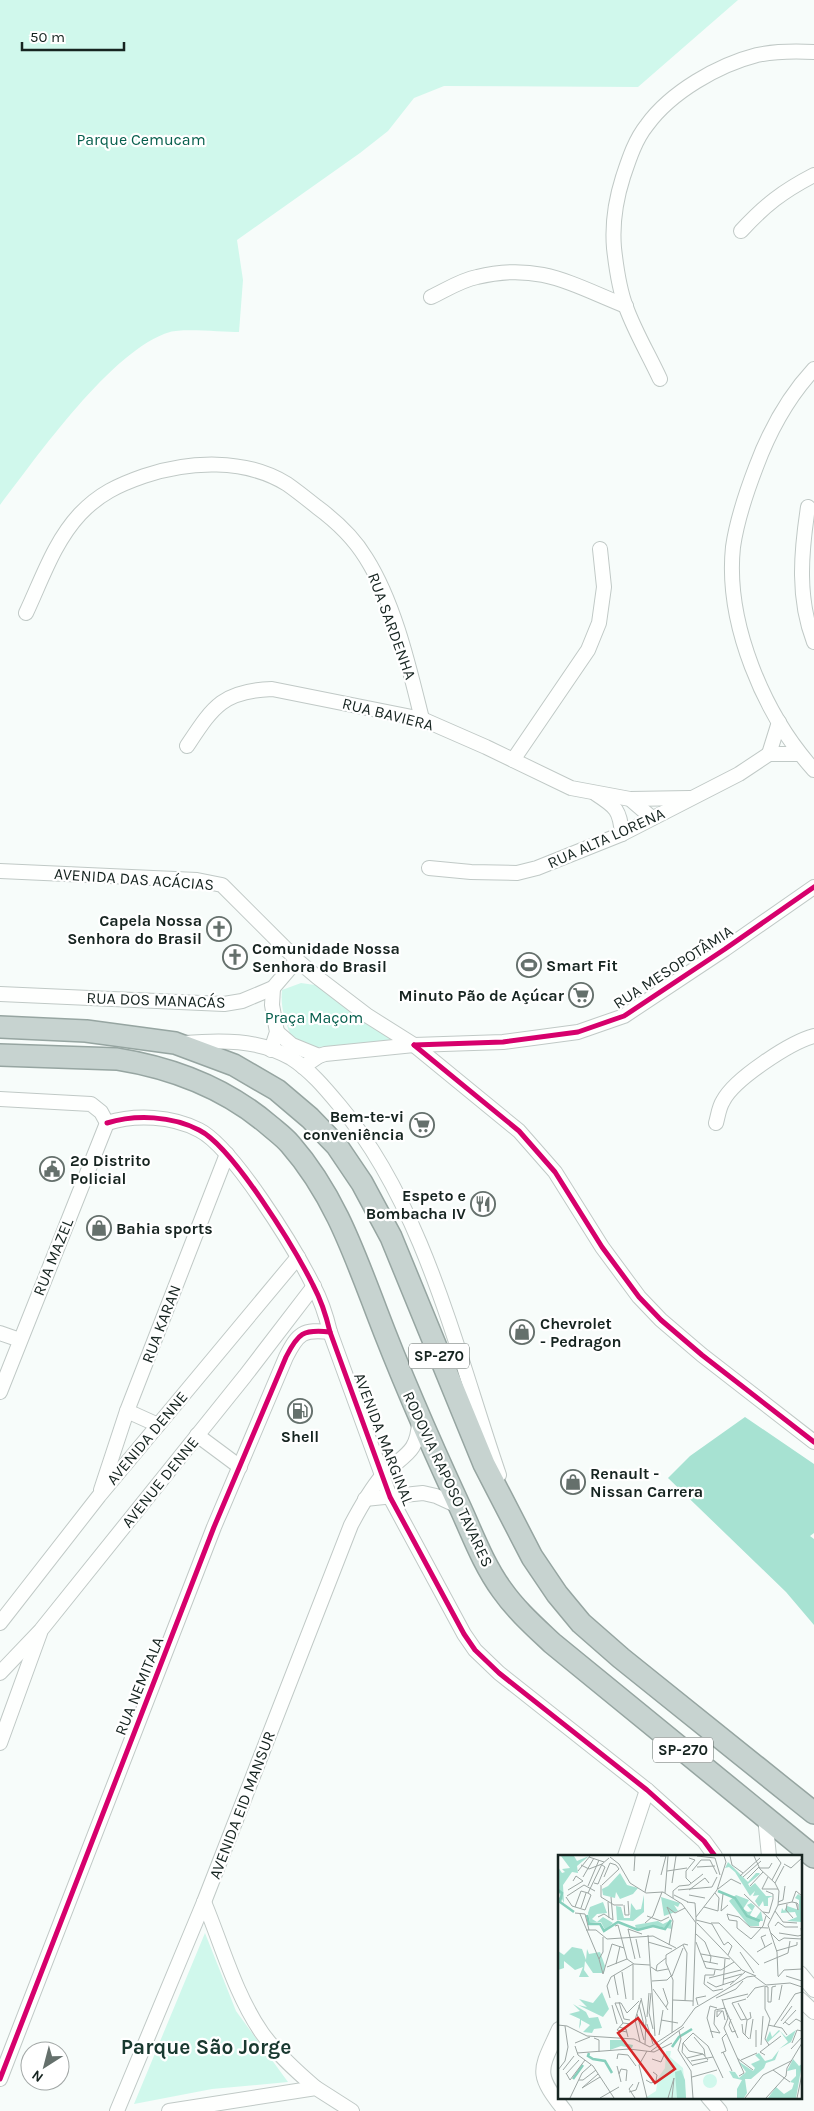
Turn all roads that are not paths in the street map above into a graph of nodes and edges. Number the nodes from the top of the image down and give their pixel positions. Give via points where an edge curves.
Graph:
1 (814, 52) edge
2 (814, 175) edge
3 (741, 231) dead end
4 (431, 297) dead end
5 (626, 306) junction
6 (814, 369) edge
7 (660, 379) dead end
8 (808, 507) dead end
9 (600, 549) dead end
10 (26, 613) dead end
11 (814, 642) edge
12 (422, 719) junction
13 (779, 722) junction
14 (187, 746) dead end
15 (769, 754) junction
16 (799, 754) junction
17 (513, 760) junction
18 (814, 770) edge
19 (594, 792) junction
20 (693, 798) junction
21 (630, 799) junction
22 (652, 818) junction
23 (622, 834) junction
24 (429, 868) dead end
25 (0, 872) edge
26 (814, 887) edge
27 (297, 960) junction
28 (273, 988) junction
29 (0, 994) edge
30 (0, 1027) edge
31 (277, 1032) junction
32 (814, 1036) edge
33 (175, 1043) junction
34 (414, 1045) junction
35 (271, 1050) junction
36 (0, 1055) edge
37 (319, 1056) junction
38 (303, 1067) junction
39 (0, 1099) edge
40 (107, 1123) junction
41 (716, 1123) dead end
42 (227, 1154) junction
43 (298, 1257) junction
44 (314, 1286) junction
45 (330, 1332) junction
46 (0, 1333) edge
47 (20, 1340) junction
48 (0, 1392) edge
49 (127, 1411) junction
50 (419, 1420) junction
51 (158, 1424) junction
52 (197, 1435) junction
53 (814, 1442) edge
54 (240, 1467) junction
55 (382, 1476) junction
56 (99, 1496) junction
57 (390, 1497) junction
58 (365, 1499) junction
59 (460, 1507) junction
60 (517, 1526) junction
61 (0, 1623) edge
62 (41, 1630) junction
63 (0, 1673) edge
64 (1, 1736) edge
65 (647, 1790) junction
66 (814, 1813) edge
67 (765, 1817) junction
68 (624, 1855) edge
69 (714, 1855) edge
70 (769, 1855) edge
71 (814, 1857) edge
72 (204, 1902) junction
73 (802, 1975) edge
74 (814, 1990) edge
75 (802, 2001) edge
76 (814, 2012) edge
77 (558, 2031) edge
78 (0, 2079) edge
79 (316, 2088) junction
80 (709, 2098) edge
81 (117, 2111) edge
82 (169, 2111) edge
83 (352, 2111) edge
84 (565, 2111) edge
85 (720, 2111) edge

1 - 5 street via 788,50 757,55 728,67 686,88 665,104 646,126 632,150 613,225 614,248
2 - 3 street via 762,207
4 - 5 street via 476,277 530,271
5 - 7 street
6 - 13 street via 778,418 762,450 741,506 733,548 734,596 741,630 758,684
8 - 11 street via 801,553 802,596
9 - 17 street via 604,587 599,623 588,650
10 - 12 street, RUA SARDENHA via 61,537 81,513 114,487 160,471 210,463 253,470 285,483 338,523 366,558 383,592 398,635
12 - 14 street, RUA BAVIERA via 272,689 251,690 231,695 210,712
12 - 17 street, RUA BAVIERA
13 - 15 street
13 - 16 street
15 - 16 street
15 - 20 street, RUA ALTA LORENA
16 - 18 street
17 - 19 street, RUA BAVIERA via 571,788
19 - 21 street, RUA BAVIERA
19 - 23 street via 618,811
20 - 21 street, RUA BAVIERA
20 - 22 street, RUA ALTA LORENA
21 - 22 street, RUA BAVIERA
22 - 23 street, RUA ALTA LORENA
23 - 24 street, RUA ALTA LORENA via 517,873
25 - 27 street, AVENIDA DAS ACÁCIAS via 210,881 222,885
26 - 34 street, RUA MESOPOTÂMIA via 624,1016 578,1032 503,1042
27 - 28 street, RUA DOS MANACÁS
27 - 34 street, AVENIDA DAS ACÁCIAS via 368,1016
28 - 29 street, RUA DOS MANACÁS via 242,1001 224,1004
28 - 31 street via 272,1005
30 - 33 highway, SP-270 via 86,1031
31 - 35 street
31 - 37 street via 292,1044
32 - 41 street via 777,1054 740,1081 723,1100
33 - 35 street via 224,1040
33 - 60 highway, SP-270 via 234,1065 276,1090 337,1146 391,1237 484,1464
34 - 37 street, RUA MESOPOTÂMIA
34 - 53 street, AVENIDA DAS ACÁCIAS via 519,1131 555,1172 602,1247 639,1297 661,1320
35 - 38 street
36 - 50 highway, RODOVIA RAPOSO TAVARES / SP-270 via 117,1060 188,1077 228,1096 283,1137 318,1181 342,1222
37 - 38 street, RUA MESOPOTÂMIA
38 - 60 street via 359,1129 389,1176 445,1309
39 - 40 street via 91,1104
40 - 42 street, AVENIDA MARGINAL via 122,1118 169,1120 200,1130
40 - 47 street, RUA MAZEL
42 - 43 street, AVENIDA MARGINAL
42 - 49 street, RUA KARAN
43 - 44 street, AVENIDA MARGINAL
43 - 51 street, AVENIDA DENNE
44 - 45 street, AVENIDA MARGINAL
44 - 52 street, AVENUE DENNE
45 - 54 street, RUA NEMITALA via 302,1333 293,1342
45 - 55 street, AVENIDA MARGINAL
46 - 47 street
47 - 48 street, RUA MAZEL
49 - 51 street
49 - 56 street, RUA KARAN
50 - 55 street, AVENIDA EID MANSUR via 419,1435 414,1445
50 - 59 highway, RODOVIA RAPOSO TAVARES / SP-270
51 - 56 street, AVENIDA DENNE
52 - 54 street
52 - 62 street, AVENUE DENNE
54 - 78 street, RUA NEMITALA
55 - 57 street, AVENIDA MARGINAL
55 - 58 street, AVENIDA EID MANSUR
56 - 61 street, AVENIDA DENNE
57 - 58 street
57 - 59 street via 423,1494
57 - 65 street, AVENIDA MARGINAL via 457,1623 475,1650
58 - 72 street, AVENIDA EID MANSUR via 351,1525
59 - 67 highway, RODOVIA RAPOSO TAVARES / SP-270 via 485,1562 521,1615
60 - 66 highway, SP-270 via 557,1594 581,1623
62 - 63 street, AVENUE DENNE
62 - 64 street
65 - 68 street
65 - 69 street, AVENIDA MARGINAL via 704,1841
67 - 70 street
67 - 71 highway, RODOVIA RAPOSO TAVARES / SP-270
72 - 79 street via 242,1997 262,2032 285,2060
72 - 81 street, AVENIDA EID MANSUR
73 - 74 street
75 - 76 street
77 - 84 street via 543,2065 543,2076 548,2090
79 - 82 street
79 - 83 street
80 - 85 street

